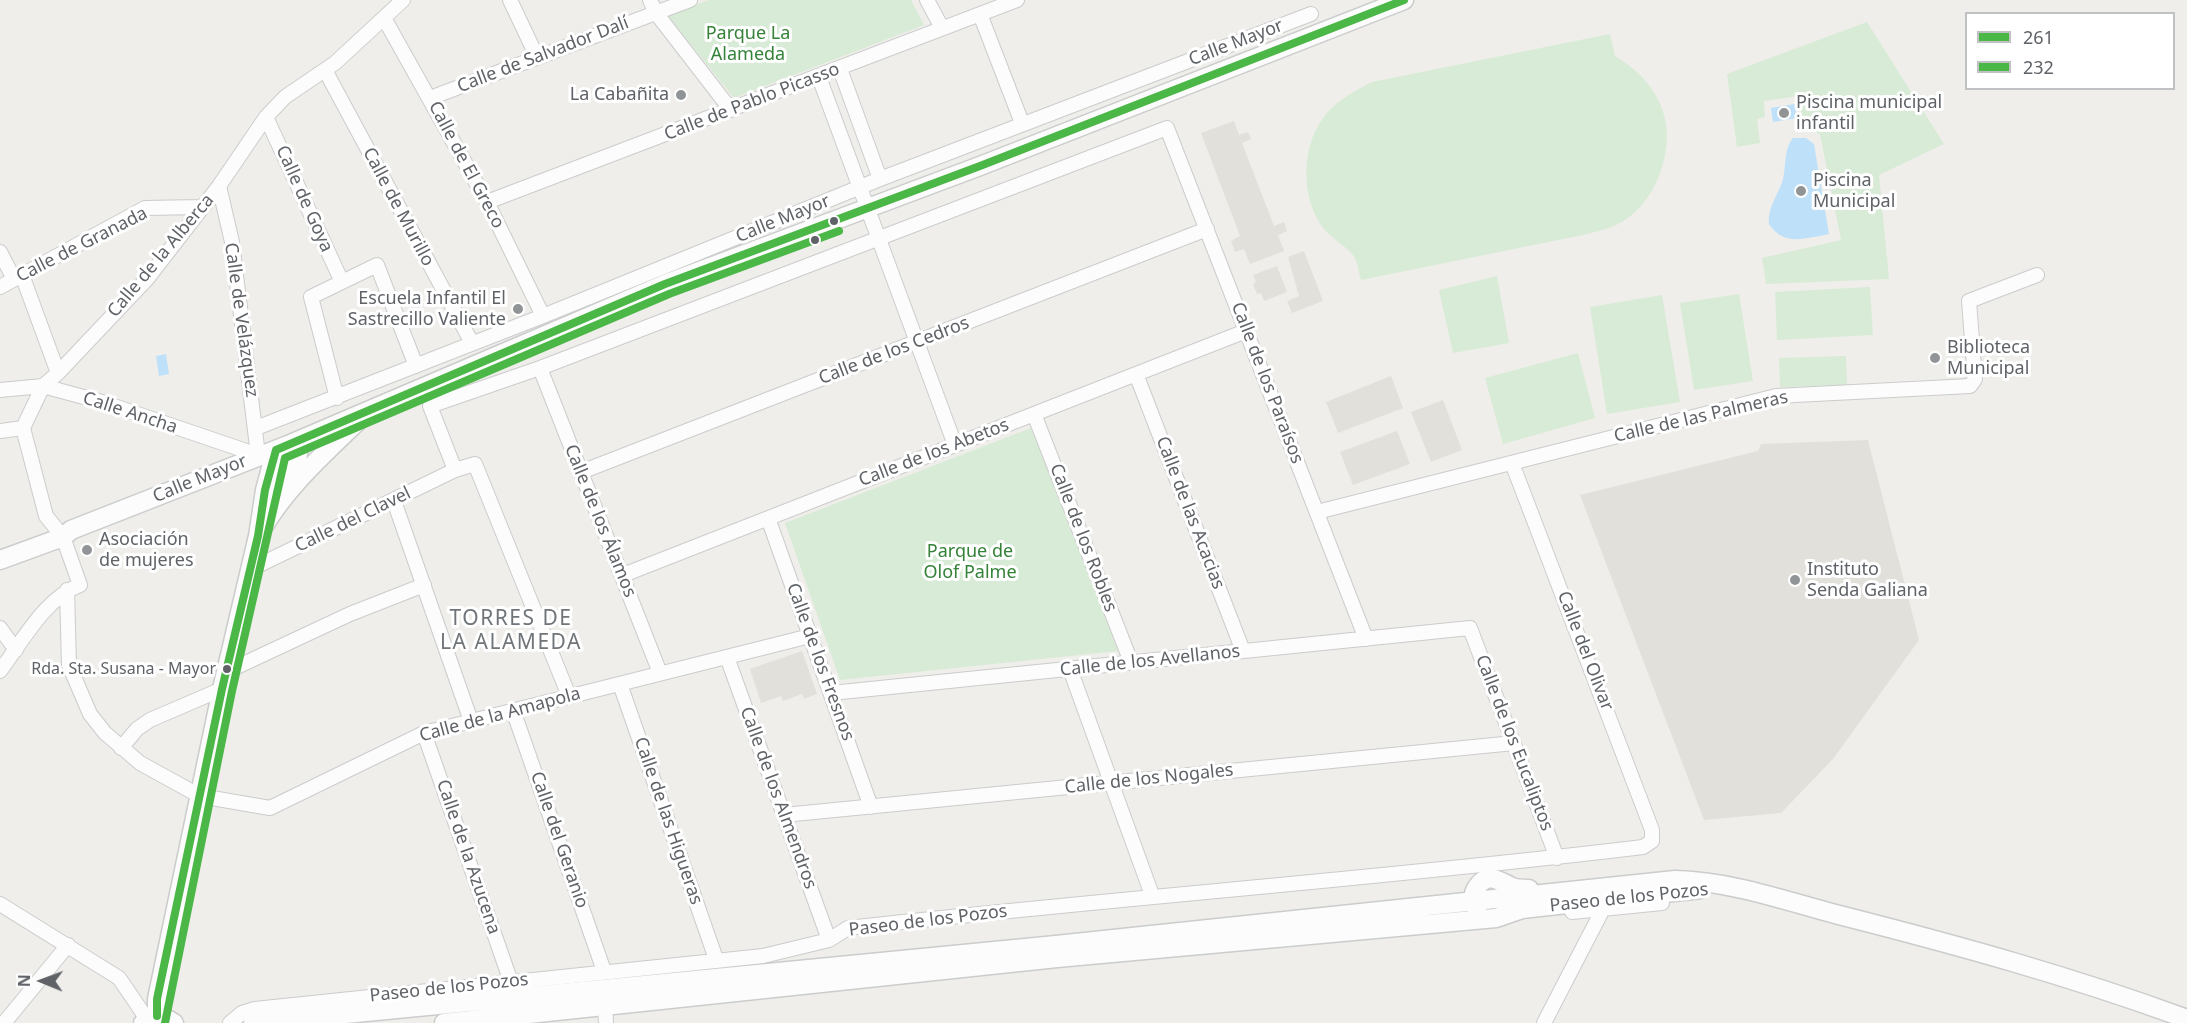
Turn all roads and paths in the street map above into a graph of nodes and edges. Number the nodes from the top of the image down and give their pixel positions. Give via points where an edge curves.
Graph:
1 (403, 0) edge
2 (510, 0) edge
3 (690, 0) edge
4 (927, 0) edge
5 (1017, 0) edge
6 (1404, 0) edge
7 (653, 6) edge
8 (980, 14) junction
9 (1311, 14) dead end
10 (384, 18) junction
11 (942, 28) junction
12 (537, 57) junction
13 (840, 69) junction
14 (325, 70) junction
15 (819, 77) junction
16 (430, 98) junction
17 (731, 110) junction
18 (266, 117) junction
19 (1022, 123) junction
20 (880, 179) junction
21 (219, 186) junction
22 (859, 187) junction
23 (487, 202) junction
24 (201, 207) junction
25 (867, 209) junction
26 (1207, 229) junction
27 (879, 240) junction
28 (0, 252) edge
29 (2037, 275) dead end
30 (18, 277) junction
31 (342, 282) junction
32 (0, 286) edge
33 (543, 316) junction
34 (1246, 331) junction
35 (916, 342) junction
36 (472, 343) junction
37 (416, 366) junction
38 (540, 368) junction
39 (58, 373) junction
40 (1136, 374) junction
41 (43, 386) junction
42 (0, 390) edge
43 (337, 398) junction
44 (371, 408) junction
45 (1034, 414) junction
46 (23, 428) junction
47 (256, 428) junction
48 (0, 431) edge
49 (297, 441) junction
50 (955, 445) junction
51 (259, 455) junction
52 (1512, 463) junction
53 (455, 470) junction
54 (581, 472) junction
55 (280, 500) junction
56 (394, 501) junction
57 (1317, 512) junction
58 (261, 514) junction
59 (768, 518) junction
60 (258, 536) junction
61 (63, 537) junction
62 (0, 560) edge
63 (250, 569) junction
64 (622, 575) junction
65 (424, 585) junction
66 (74, 588) junction
67 (0, 628) edge
68 (1470, 628) joint
69 (810, 636) junction
70 (1366, 639) junction
71 (16, 650) junction
72 (1243, 651) junction
73 (727, 657) junction
74 (1131, 662) junction
75 (1070, 669) junction
76 (0, 671) edge
77 (660, 673) junction
78 (224, 680) junction
79 (620, 684) junction
80 (831, 693) junction
81 (569, 696) junction
82 (513, 710) junction
83 (471, 721) junction
84 (424, 733) junction
85 (1514, 743) junction
86 (121, 748) junction
87 (1112, 783) junction
88 (200, 796) junction
89 (871, 807) junction
90 (784, 815) junction
91 (1652, 841) joint
92 (1557, 858) junction
93 (1492, 871) junction
94 (1741, 890) junction
95 (1512, 891) junction
96 (1152, 895) junction
97 (1473, 901) junction
98 (1662, 903) dead end
99 (0, 904) edge
100 (1603, 909) junction
101 (1503, 916) junction
102 (829, 940) junction
103 (68, 945) junction
104 (716, 959) junction
105 (604, 971) junction
106 (511, 982) junction
107 (605, 1014) edge
108 (2187, 1019) edge
109 (155, 1020) edge
110 (4, 1023) edge
111 (230, 1023) edge
112 (253, 1023) edge
113 (444, 1023) edge
114 (1544, 1023) edge

1 - 10 street, Calle de la Alberca
2 - 12 street
3 - 7 street, Calle de Salvador Dalí
4 - 11 street
5 - 8 street, Calle de Pablo Picasso
6 - 25 street, Calle Mayor
7 - 12 street, Calle de Salvador Dalí
7 - 17 street
8 - 11 street, Calle de Pablo Picasso
8 - 19 street
9 - 19 street, Calle Mayor
10 - 14 street, Calle de la Alberca
10 - 16 street, Calle de El Greco
11 - 13 street, Calle de Pablo Picasso
12 - 16 street, Calle de Salvador Dalí
13 - 15 street, Calle de Pablo Picasso
13 - 20 street
14 - 18 street, Calle de la Alberca via 285,97
14 - 36 street, Calle de Murillo
15 - 17 street, Calle de Pablo Picasso
15 - 22 street
16 - 23 street, Calle de El Greco
17 - 23 street, Calle de Pablo Picasso
18 - 21 street, Calle de la Alberca
18 - 31 street, Calle de Goya
19 - 20 street, Calle Mayor
20 - 22 street, Calle Mayor
21 - 24 street, Calle de la Alberca
21 - 47 street, Calle de Velázquez via 232,242
22 - 25 street
22 - 33 street, Calle Mayor
23 - 33 street, Calle de El Greco
24 - 30 street, Calle de Granada via 145,208
24 - 39 street, Calle de la Alberca via 147,279
25 - 27 street
25 - 44 street, Calle Mayor via 665,284
26 - 27 street, Calle de los Paraísos via 1167,128
26 - 34 street, Calle de los Paraísos
26 - 35 street, Calle de los Cedros
27 - 35 street
27 - 38 street
28 - 30 street
29 - 52 street, Calle de las Palmeras via 1969,301 1975,379 1970,386 1776,396
30 - 32 street, Calle de Granada
30 - 39 street
31 - 37 street via 377,265
31 - 43 street via 311,297
33 - 36 street, Calle Mayor
34 - 40 street, Calle de los Abetos
34 - 57 street, Calle de los Paraísos
35 - 50 street
35 - 54 street, Calle de los Cedros
36 - 37 street, Calle Mayor
37 - 43 street, Calle Mayor
38 - 53 street via 430,406
38 - 54 street, Calle de los Álamos
39 - 41 street, Calle de la Alberca
40 - 45 street, Calle de los Abetos
40 - 72 street, Calle de las Acacias
41 - 42 street, Calle Ancha
41 - 46 street, Calle de la Alberca
41 - 51 street, Calle Ancha
43 - 47 street, Calle Mayor
44 - 49 street, Calle Mayor
44 - 55 street
45 - 50 street, Calle de los Abetos
45 - 74 street, Calle de los Robles
46 - 48 street
46 - 61 street via 46,516
47 - 51 street, Calle de Velázquez
49 - 51 street, Calle Mayor
49 - 55 street via 298,455
50 - 59 street, Calle de los Abetos
51 - 58 street
51 - 58 street via 254,471 259,482
51 - 61 street, Calle Mayor via 71,530
52 - 57 street, Calle de las Palmeras
52 - 91 street, Calle del Olivar via 1652,830
53 - 56 street, Calle del Clavel
53 - 81 street via 475,464
54 - 64 street, Calle de los Álamos
55 - 60 street
56 - 63 street, Calle del Clavel
56 - 65 street
57 - 70 street, Calle de los Paraísos
58 - 60 street
59 - 64 street, Calle de los Abetos
59 - 69 street, Calle de los Fresnos
60 - 63 street
61 - 62 street, Calle Mayor
61 - 66 street
63 - 78 street
64 - 77 street, Calle de los Álamos
65 - 78 street via 350,614
65 - 83 street
66 - 71 street via 46,611
66 - 86 street, Calle de la Amapola via 69,665 90,714
67 - 71 street
68 - 70 street, Calle de los Avellanos
68 - 85 street, Calle de los Eucaliptos
69 - 73 street, Calle de la Amapola
69 - 80 street, Calle de los Fresnos
70 - 72 street, Calle de los Avellanos
71 - 76 street
72 - 74 street, Calle de los Avellanos
73 - 77 street, Calle de la Amapola
73 - 90 street, Calle de los Almendros
74 - 75 street, Calle de los Avellanos
75 - 80 street, Calle de los Avellanos
75 - 87 street
77 - 79 street, Calle de la Amapola
78 - 86 street via 150,720
78 - 88 street
79 - 81 street, Calle de la Amapola
79 - 104 street, Calle de las Higueras
80 - 89 street, Calle de los Fresnos
81 - 82 street, Calle de la Amapola
82 - 83 street, Calle de la Amapola
82 - 105 street, Calle del Geranio
83 - 84 street, Calle de la Amapola
84 - 88 street, Calle de la Amapola via 270,808
84 - 106 street, Calle de la Azucena
85 - 87 street, Calle de los Nogales
85 - 92 street, Calle de los Eucaliptos
86 - 88 street, Calle de la Amapola
87 - 89 street, Calle de los Nogales
87 - 96 street
88 - 109 street
89 - 90 street, Calle de los Nogales
90 - 102 street, Calle de los Almendros
91 - 92 street, Paseo de los Pozos via 1643,847
92 - 93 street, Paseo de los Pozos
93 - 95 street
93 - 96 street, Paseo de los Pozos
93 - 97 street via 1478,884
94 - 95 street, Paseo de los Pozos via 1692,880
94 - 101 street, Paseo de los Pozos via 1690,890 1522,909
94 - 108 street via 2005,958
95 - 97 street, Paseo de los Pozos
95 - 101 street via 1511,908
96 - 102 street, Paseo de los Pozos via 848,928
97 - 101 street via 1483,915
97 - 112 street, Paseo de los Pozos
98 - 100 street, Paseo de los Pozos
99 - 103 street
100 - 101 street, Paseo de los Pozos
100 - 114 street, Paseo de los Pozos
101 - 107 street, Paseo de los Pozos via 1333,931
102 - 104 street, Paseo de los Pozos via 762,956
103 - 109 street via 119,978
103 - 110 street
104 - 105 street, Paseo de los Pozos
105 - 106 street, Paseo de los Pozos
106 - 111 street, Paseo de los Pozos via 255,1009
107 - 113 street, Paseo de los Pozos

